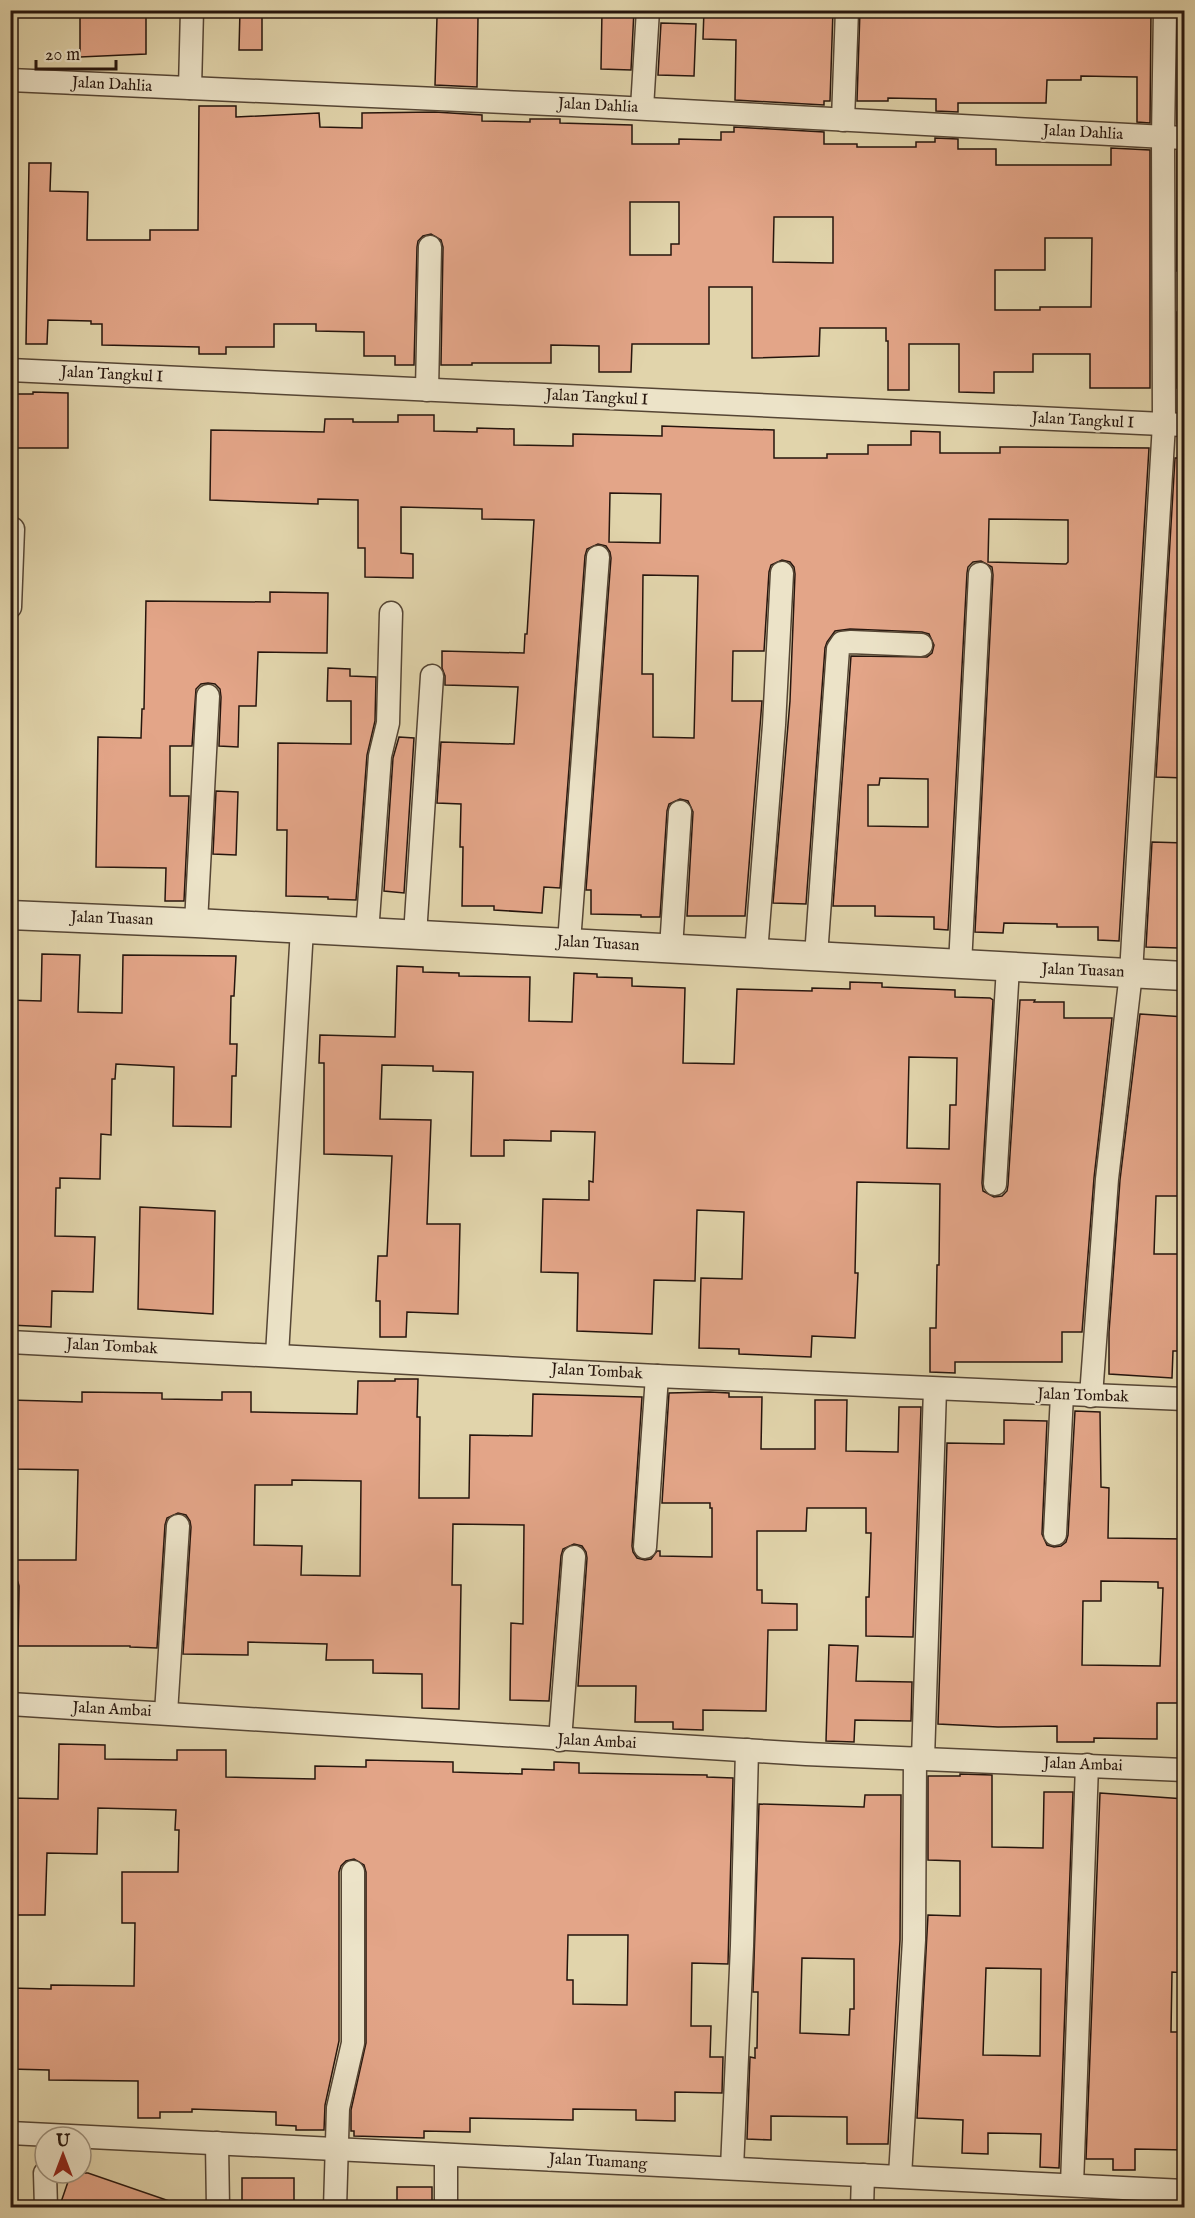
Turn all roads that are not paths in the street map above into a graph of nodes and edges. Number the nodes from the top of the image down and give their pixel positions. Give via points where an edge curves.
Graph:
1 (192, 10) edge
2 (648, 10) edge
3 (847, 10) edge
4 (1165, 10) edge
5 (10, 80) edge
6 (190, 88) junction
7 (642, 108) junction
8 (843, 120) junction
9 (1174, 138) edge
10 (430, 247) dead end
11 (10, 370) edge
12 (427, 390) junction
13 (1174, 425) edge
14 (14, 529) dead end
15 (598, 557) dead end
16 (782, 573) dead end
17 (980, 574) dead end
18 (10, 607) edge
19 (391, 612) dead end
20 (921, 645) dead end
21 (432, 676) dead end
22 (208, 696) dead end
23 (680, 812) dead end
24 (10, 915) edge
25 (196, 923) junction
26 (302, 929) junction
27 (367, 933) junction
28 (415, 935) junction
29 (569, 942) junction
30 (671, 948) junction
31 (756, 953) junction
32 (816, 956) junction
33 (960, 965) junction
34 (1008, 967) junction
35 (1131, 973) junction
36 (1185, 976) edge
37 (995, 1184) dead end
38 (10, 1342) edge
39 (277, 1355) junction
40 (657, 1376) junction
41 (935, 1389) junction
42 (1062, 1395) junction
43 (1090, 1396) junction
44 (1185, 1400) edge
45 (178, 1526) dead end
46 (1055, 1534) dead end
47 (645, 1547) dead end
48 (574, 1557) dead end
49 (10, 1704) edge
50 (166, 1713) junction
51 (560, 1740) junction
52 (747, 1750) junction
53 (919, 1759) junction
54 (1087, 1766) junction
55 (1185, 1770) edge
56 (353, 1872) dead end
57 (10, 2133) edge
58 (33, 2135) edge
59 (93, 2138) edge
60 (217, 2143) junction
61 (336, 2150) junction
62 (446, 2155) junction
63 (732, 2169) junction
64 (863, 2175) junction
65 (900, 2176) junction
66 (45, 2185) edge
67 (1185, 2191) edge
68 (1084, 2193) edge
69 (45, 2208) edge
70 (218, 2208) edge
71 (335, 2208) edge
72 (446, 2208) edge
73 (862, 2208) edge

1 - 6 street
2 - 7 street
3 - 8 street
4 - 9 street
5 - 6 street, Jalan Dahlia
6 - 7 street, Jalan Dahlia
7 - 8 street, Jalan Dahlia
8 - 9 street, Jalan Dahlia
9 - 13 street
10 - 12 street
11 - 12 street, Jalan Tangkul I
12 - 13 street, Jalan Tangkul I
13 - 35 street
14 - 18 street
15 - 29 street
16 - 31 street
17 - 33 street
19 - 27 street via 388,723 380,756
20 - 32 street via 851,642 838,649
21 - 28 street
22 - 25 street
23 - 30 street
24 - 25 street, Jalan Tuasan
25 - 26 street, Jalan Tuasan
26 - 27 street, Jalan Tuasan
26 - 39 street
27 - 28 street, Jalan Tuasan
28 - 29 street, Jalan Tuasan
29 - 30 street, Jalan Tuasan
30 - 31 street, Jalan Tuasan
31 - 32 street, Jalan Tuasan
32 - 33 street, Jalan Tuasan
33 - 34 street, Jalan Tuasan
34 - 35 street, Jalan Tuasan
34 - 37 street
35 - 36 street, Jalan Tuasan
35 - 43 street via 1107,1179
38 - 39 street, Jalan Tombak
39 - 40 street, Jalan Tombak
40 - 41 street, Jalan Tombak
40 - 47 street
41 - 42 street, Jalan Tombak
41 - 53 street
42 - 43 street, Jalan Tombak
42 - 46 street
43 - 44 street, Jalan Tombak
45 - 50 street
48 - 51 street
49 - 50 street, Jalan Ambai
50 - 51 street, Jalan Ambai
51 - 52 street, Jalan Ambai
52 - 53 street, Jalan Ambai
52 - 63 street
53 - 54 street, Jalan Ambai
53 - 65 street via 915,1940
54 - 55 street, Jalan Ambai
54 - 68 street
56 - 61 street via 353,2043 338,2108
57 - 58 street, Jalan Tuamang
59 - 60 street, Jalan Tuamang
60 - 61 street, Jalan Tuamang
60 - 70 street
61 - 62 street, Jalan Tuamang
61 - 71 street
62 - 63 street, Jalan Tuamang
62 - 72 street
63 - 64 street, Jalan Tuamang
64 - 65 street, Jalan Tuamang
64 - 73 street
65 - 68 street, Jalan Tuamang
66 - 69 street
67 - 68 street, Jalan Tuamang

